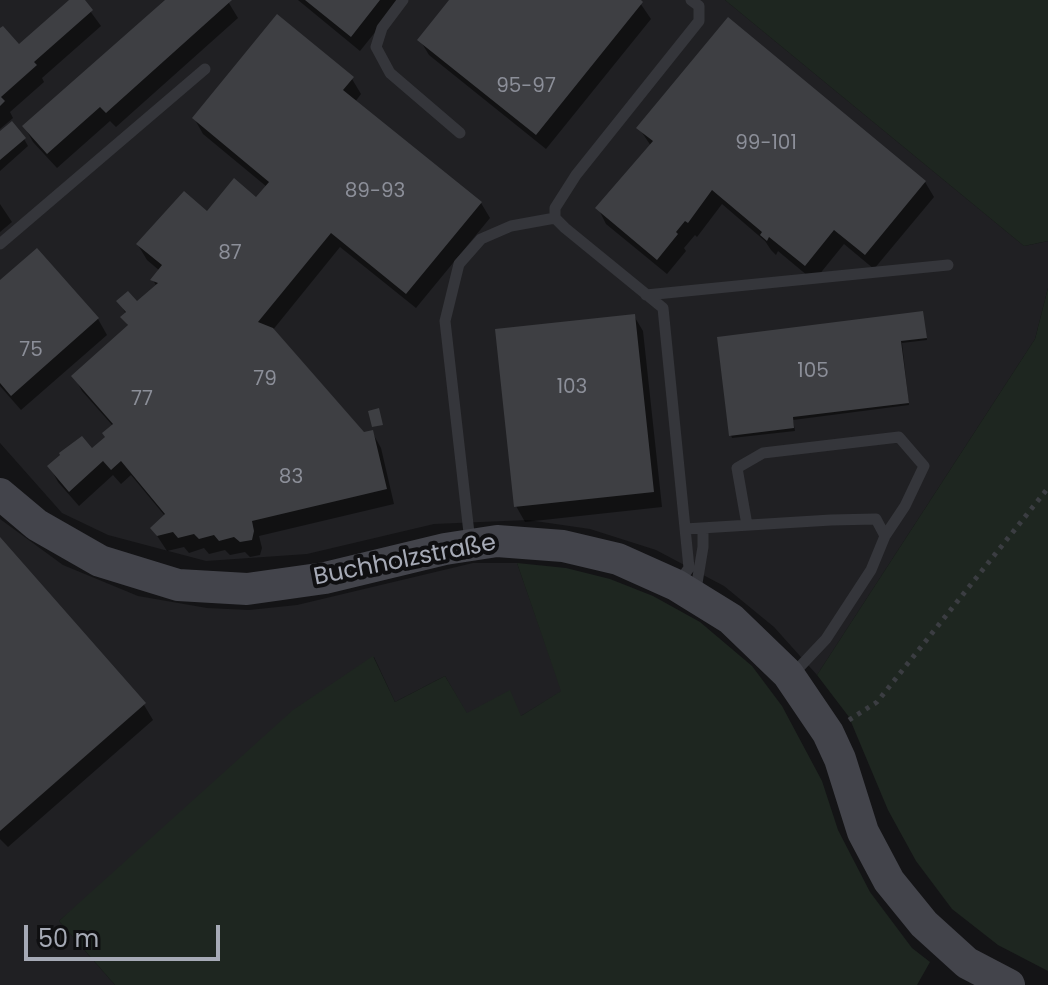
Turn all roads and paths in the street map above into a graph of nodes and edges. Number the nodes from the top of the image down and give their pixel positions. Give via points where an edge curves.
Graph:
1 (403, 0) edge
2 (691, 0) edge
3 (205, 69) dead end
4 (460, 133) dead end
5 (555, 218) junction
6 (0, 244) edge
7 (948, 265) dead end
8 (646, 295) junction
9 (1048, 488) edge
10 (0, 494) edge
11 (747, 525) junction
12 (703, 528) junction
13 (685, 529) junction
14 (885, 536) junction
15 (470, 544) junction
16 (686, 591) junction
17 (790, 678) junction
18 (828, 733) junction
19 (1009, 985) edge

1 - 4 lane via 382,28 376,47 390,73
2 - 5 lane via 699,6 699,21 576,175 555,208
3 - 6 lane
5 - 8 lane
5 - 15 lane via 511,226 481,239 459,264 445,321
7 - 8 lane
8 - 13 lane via 663,308 665,318
9 - 18 path via 877,702
10 - 15 street, Buchholzstraße via 37,525 100,561 178,585 247,589 325,578
11 - 12 lane
11 - 14 lane via 876,519
11 - 14 lane via 737,468 763,453 899,437 924,466
12 - 13 lane
12 - 16 lane via 703,547
13 - 16 lane
14 - 17 lane via 871,570 826,639
15 - 16 street, Buchholzstraße via 563,546 618,559
16 - 17 street, Buchholzstraße via 731,619
17 - 18 street, Buchholzstraße
18 - 19 street, Buchholzstraße via 863,832 889,881 924,924 967,963

